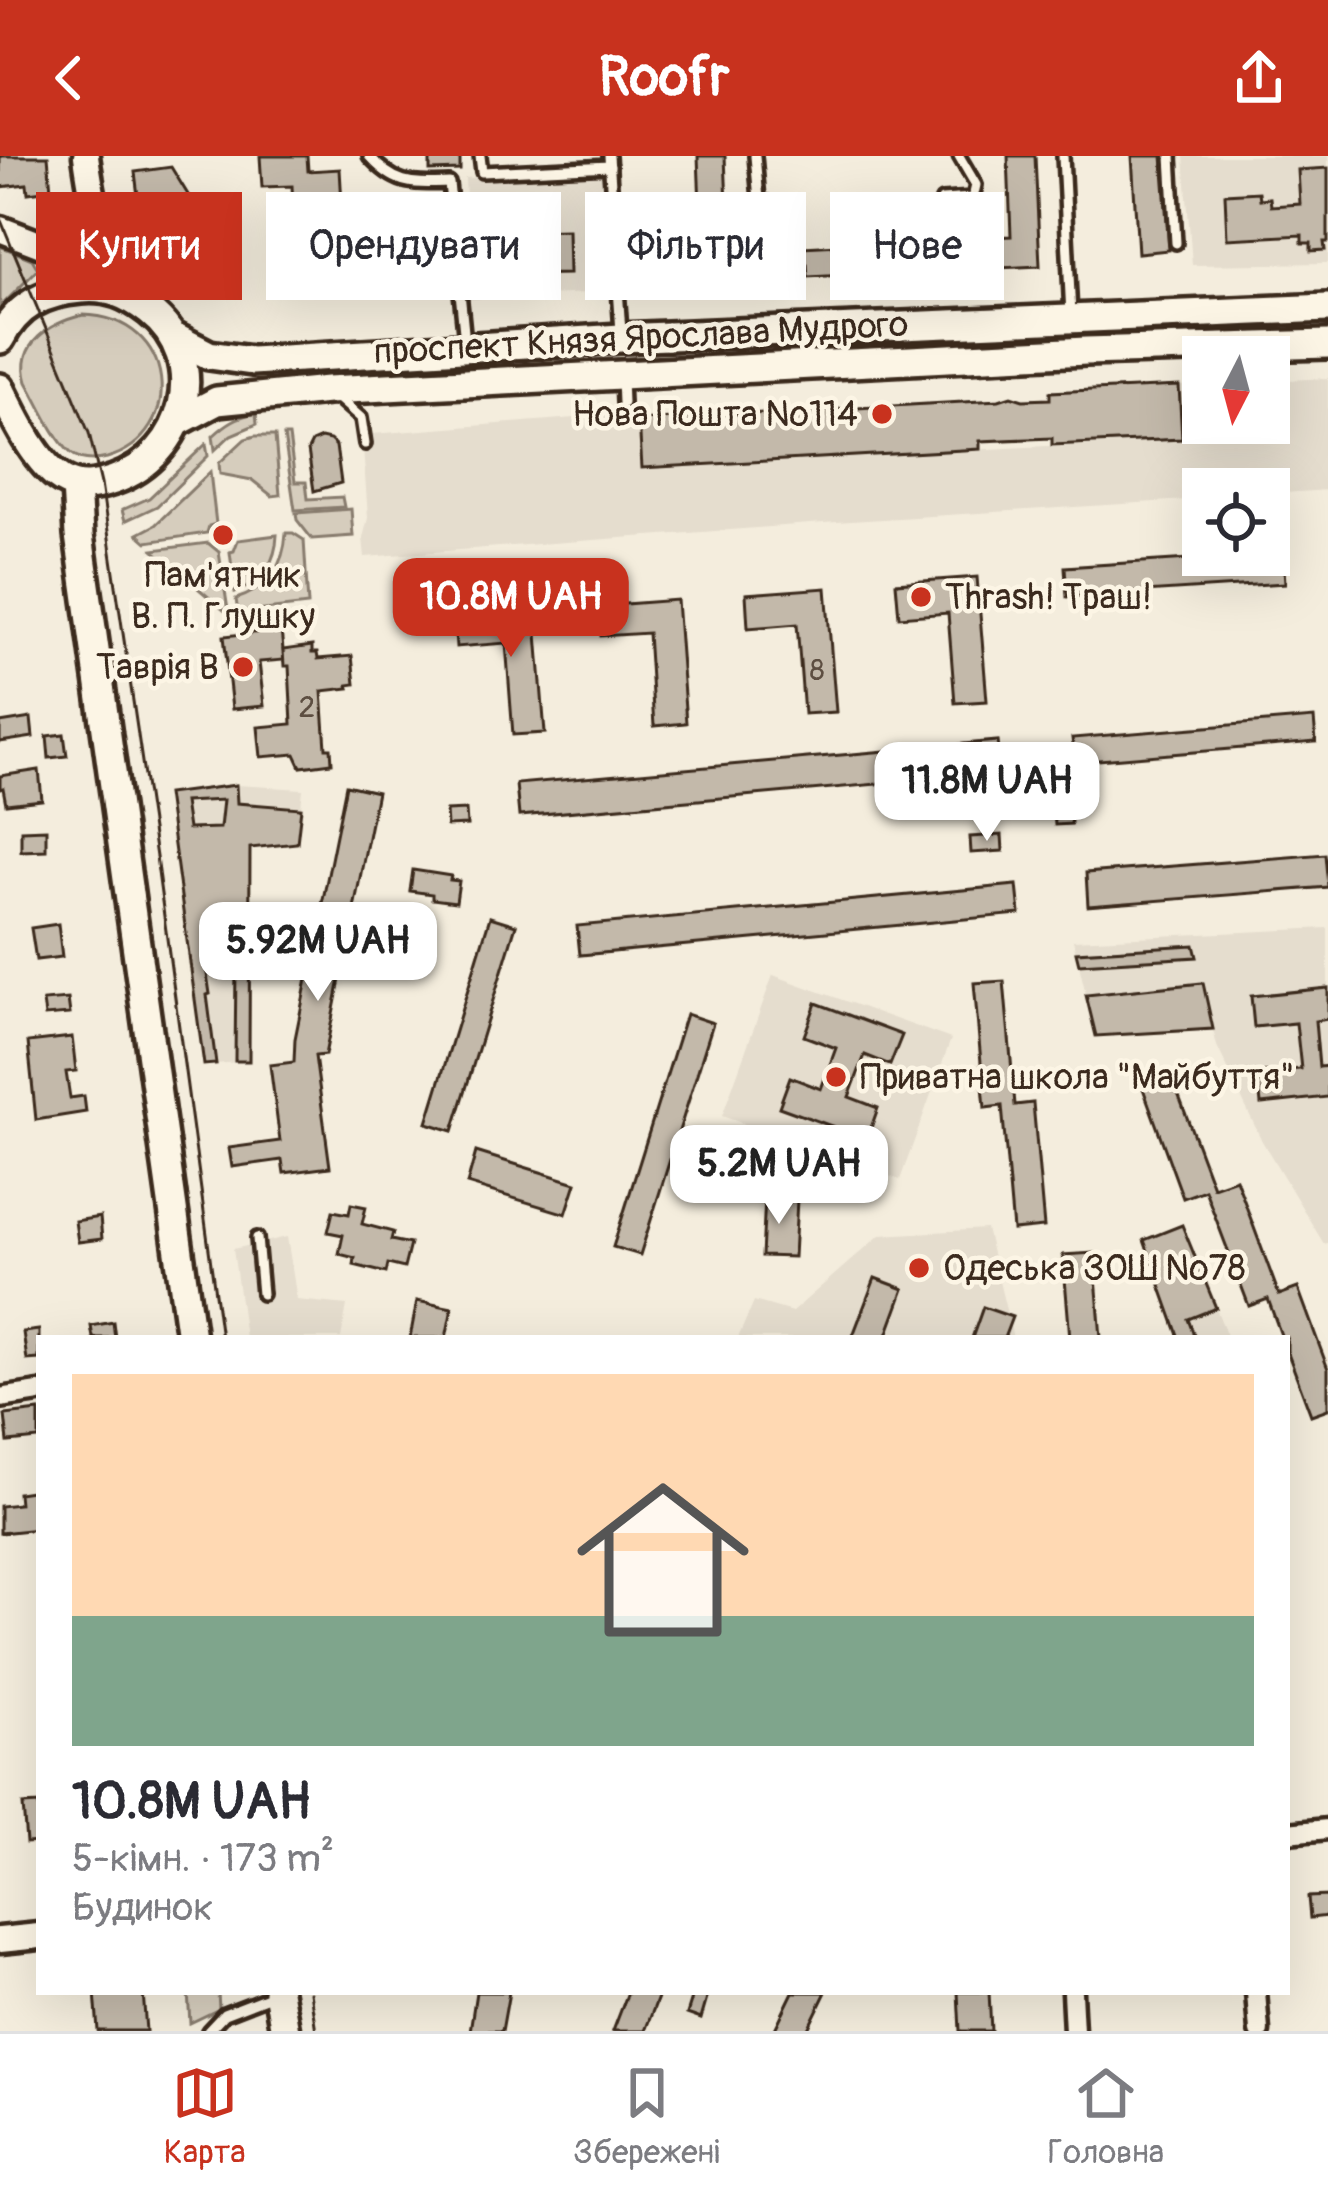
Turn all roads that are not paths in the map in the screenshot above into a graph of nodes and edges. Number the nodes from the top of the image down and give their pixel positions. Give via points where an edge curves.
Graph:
1 (86, 156) edge
2 (369, 156) edge
3 (480, 156) edge
4 (536, 156) edge
5 (755, 156) edge
6 (959, 156) edge
7 (1063, 156) edge
8 (1171, 156) edge
9 (610, 161) edge
10 (537, 169) junction
11 (91, 192) edge
12 (758, 192) edge
13 (974, 192) edge
14 (0, 229) edge
15 (36, 243) edge
16 (1176, 243) dead end
17 (36, 299) edge
18 (128, 300) edge
19 (1328, 308) edge
20 (1071, 320) junction
21 (174, 337) junction
22 (621, 338) junction
23 (0, 339) edge
24 (1328, 344) edge
25 (466, 347) junction
26 (622, 374) junction
27 (0, 388) edge
28 (328, 390) junction
29 (623, 404) dead end
30 (179, 421) junction
31 (364, 444) dead end
32 (76, 486) junction
33 (257, 1238) dead end
34 (262, 1294) dead end
35 (190, 1335) edge
36 (36, 1392) edge
37 (0, 1398) edge
38 (1328, 1829) edge
39 (1290, 1832) edge
40 (36, 1936) edge
41 (0, 1940) edge
42 (271, 1995) edge
43 (279, 1995) edge
44 (1072, 1995) edge
45 (1256, 1995) edge
46 (208, 2031) edge
47 (285, 2031) edge
48 (1074, 2031) edge
49 (1259, 2031) edge

1 - 11 main road
2 - 25 lane via 386,175 410,184 449,183
3 - 10 lane via 482,172
4 - 10 lane
5 - 12 lane
6 - 13 lane
7 - 20 lane
8 - 16 lane
9 - 10 lane
9 - 22 lane
14 - 15 main road
17 - 23 main road
18 - 21 main road
19 - 20 main road, проспект Князя Ярослава Мудрого
20 - 22 main road, проспект Князя Ярослава Мудрого
21 - 25 main road, проспект Князя Ярослава Мудрого via 209,355 247,361
21 - 30 main road via 184,373
22 - 25 main road, проспект Князя Ярослава Мудрого
24 - 26 main road, проспект Князя Ярослава Мудрого
26 - 28 main road, проспект Князя Ярослава Мудрого
26 - 29 lane
27 - 32 main road via 47,466
28 - 30 main road, проспект Князя Ярослава Мудрого via 217,401
28 - 31 lane via 361,418
30 - 32 main road via 132,473
32 - 35 main road
33 - 34 lane
36 - 37 street
38 - 39 street
40 - 41 main road
42 - 46 lane via 224,2014
43 - 47 main road
44 - 48 street
45 - 49 street

